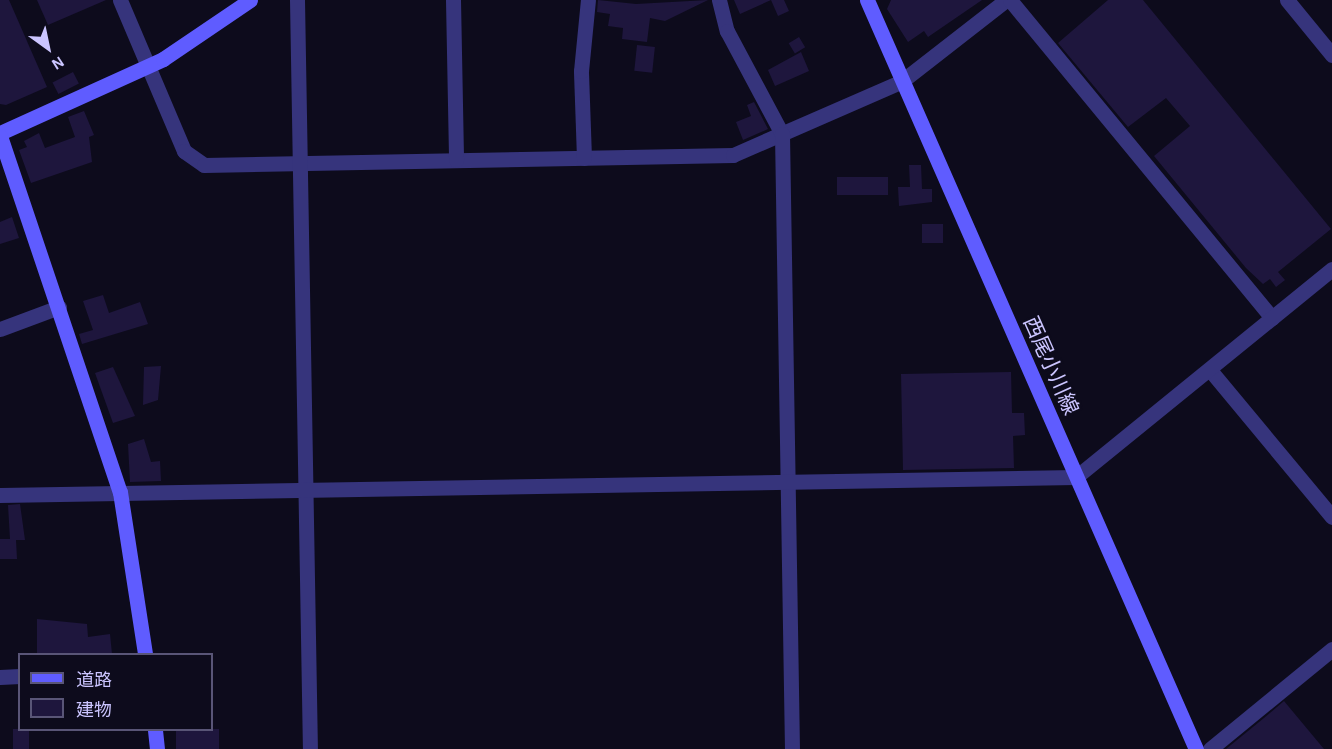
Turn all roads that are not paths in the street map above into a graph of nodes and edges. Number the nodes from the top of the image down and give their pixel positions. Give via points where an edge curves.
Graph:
1 (120, 0) edge
2 (250, 0) edge
3 (297, 0) edge
4 (453, 0) edge
5 (588, 0) edge
6 (719, 0) edge
7 (867, 0) edge
8 (1008, 0) edge
9 (1287, 0) edge
10 (1332, 55) edge
11 (148, 66) junction
12 (902, 81) junction
13 (782, 134) junction
14 (0, 135) edge
15 (584, 158) junction
16 (456, 160) junction
17 (300, 162) junction
18 (1332, 269) edge
19 (59, 308) junction
20 (1272, 318) junction
21 (0, 329) edge
22 (1210, 369) junction
23 (1076, 477) junction
24 (789, 483) junction
25 (306, 488) junction
26 (120, 492) junction
27 (0, 495) edge
28 (1332, 517) edge
29 (1332, 649) edge
30 (145, 653) edge
31 (18, 676) edge
32 (0, 677) edge
33 (155, 731) edge
34 (157, 749) edge
35 (310, 749) edge
36 (792, 749) edge
37 (1196, 749) edge
38 (1210, 749) edge

1 - 11 street
2 - 11 street via 198,39
3 - 17 street
4 - 16 street
5 - 15 street via 581,71
6 - 13 street via 727,31
7 - 12 street, 西尾小川線
8 - 12 street
8 - 20 street
9 - 10 street
11 - 14 street
11 - 17 street via 184,151 196,164
12 - 13 street
12 - 23 street, 西尾小川線
13 - 15 street via 723,157
13 - 24 street
14 - 19 street
15 - 16 street
16 - 17 street
17 - 25 street
18 - 20 street
19 - 21 street
19 - 26 street
20 - 22 street
22 - 23 street
22 - 28 street
23 - 24 street
23 - 37 street, 西尾小川線
24 - 25 street
24 - 36 street
25 - 26 street
25 - 35 street
26 - 27 street
26 - 30 street
29 - 38 street
31 - 32 street
33 - 34 street

